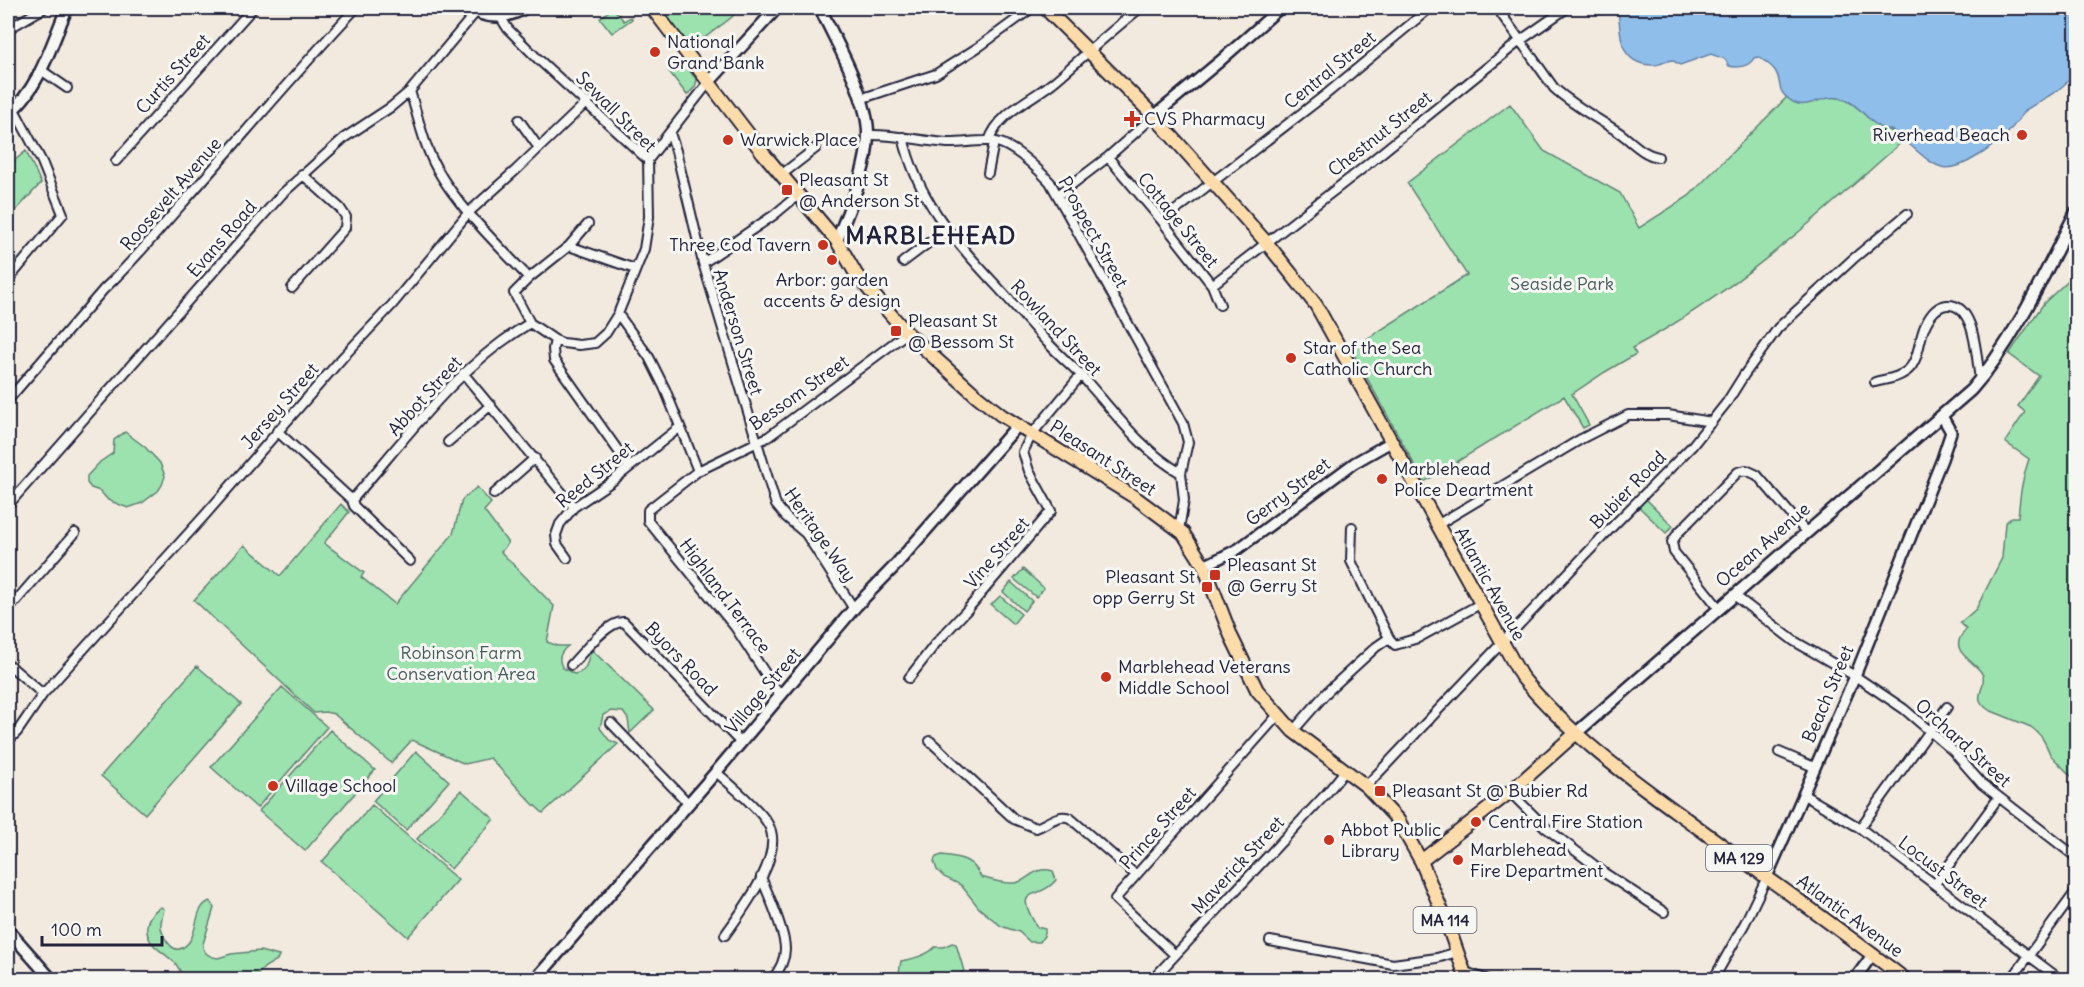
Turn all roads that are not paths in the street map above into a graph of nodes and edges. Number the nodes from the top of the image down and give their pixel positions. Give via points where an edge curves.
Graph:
1 (44, 8) edge
2 (67, 8) edge
3 (253, 8) edge
4 (356, 8) edge
5 (525, 8) edge
6 (652, 8) edge
7 (777, 8) edge
8 (820, 8) edge
9 (930, 8) edge
10 (937, 8) edge
11 (1032, 8) edge
12 (1045, 8) edge
13 (1140, 8) edge
14 (1280, 8) edge
15 (1431, 8) edge
16 (1497, 8) edge
17 (1567, 8) edge
18 (472, 10) edge
19 (501, 18) junction
20 (8, 29) edge
21 (1521, 40) junction
22 (1089, 50) junction
23 (41, 70) junction
24 (709, 82) junction
25 (67, 88) dead end
26 (410, 92) junction
27 (860, 99) junction
28 (587, 102) junction
29 (11, 111) edge
30 (1154, 116) junction
31 (519, 120) dead end
32 (670, 133) junction
33 (868, 135) junction
34 (903, 137) junction
35 (992, 141) junction
36 (539, 148) junction
37 (816, 148) dead end
38 (1108, 157) junction
39 (1658, 157) dead end
40 (648, 160) junction
41 (116, 161) dead end
42 (988, 173) dead end
43 (302, 174) junction
44 (782, 175) junction
45 (1212, 181) junction
46 (798, 195) junction
47 (1058, 195) junction
48 (469, 212) junction
49 (2076, 212) edge
50 (1907, 214) dead end
51 (1162, 221) junction
52 (588, 224) dead end
53 (947, 229) junction
54 (837, 241) junction
55 (1266, 242) junction
56 (569, 246) junction
57 (903, 262) dead end
58 (702, 263) junction
59 (635, 269) junction
60 (529, 278) junction
61 (8, 280) edge
62 (1212, 285) junction
63 (292, 288) dead end
64 (1220, 305) dead end
65 (618, 314) junction
66 (530, 323) junction
67 (907, 333) junction
68 (555, 340) junction
69 (464, 373) junction
70 (1081, 375) junction
71 (1980, 379) junction
72 (1875, 382) dead end
73 (8, 399) edge
74 (491, 405) junction
75 (1942, 416) junction
76 (1712, 422) junction
77 (1018, 425) junction
78 (680, 427) junction
79 (277, 431) junction
80 (1032, 434) junction
81 (448, 442) dead end
82 (1391, 442) junction
83 (756, 443) junction
84 (535, 458) junction
85 (629, 466) junction
86 (698, 471) junction
87 (1181, 473) junction
88 (494, 494) dead end
89 (352, 500) junction
90 (8, 505) edge
91 (574, 507) junction
92 (647, 514) joint
93 (1437, 525) junction
94 (1352, 527) dead end
95 (1179, 530) junction
96 (1806, 532) junction
97 (75, 533) dead end
98 (567, 558) dead end
99 (410, 561) dead end
100 (1203, 566) junction
101 (1734, 595) junction
102 (1480, 604) junction
103 (1718, 608) junction
104 (854, 609) junction
105 (8, 610) edge
106 (1389, 638) junction
107 (1502, 643) junction
108 (8, 664) edge
109 (571, 665) dead end
110 (1855, 676) junction
111 (909, 678) dead end
112 (783, 693) junction
113 (43, 694) junction
114 (1947, 707) dead end
115 (1278, 715) junction
116 (610, 723) dead end
117 (1293, 731) junction
118 (1931, 731) junction
119 (1575, 734) junction
120 (8, 741) edge
121 (930, 741) dead end
122 (741, 743) junction
123 (1779, 752) dead end
124 (1814, 767) junction
125 (1345, 771) junction
126 (716, 772) junction
127 (1366, 786) junction
128 (1510, 792) junction
129 (1804, 795) junction
130 (1999, 797) junction
131 (688, 804) junction
132 (1860, 828) junction
133 (2076, 857) edge
134 (1421, 861) junction
135 (1136, 875) junction
136 (761, 877) junction
137 (1767, 877) junction
138 (1935, 884) junction
139 (2076, 891) edge
140 (1664, 912) dead end
141 (8, 930) edge
142 (725, 935) dead end
143 (1270, 941) dead end
144 (1457, 952) junction
145 (1873, 954) junction
146 (1175, 955) junction
147 (2029, 956) junction
148 (1466, 976) edge
149 (52, 980) edge
150 (535, 980) edge
151 (772, 980) edge
152 (1152, 980) edge
153 (1488, 980) edge
154 (1713, 980) edge
155 (1854, 980) edge
156 (1906, 980) edge
157 (2011, 980) edge
158 (2061, 980) edge

1 - 20 street
2 - 23 main road
3 - 41 street, Curtis Street
4 - 73 street, Roosevelt Avenue
5 - 19 main road
6 - 24 main road, Pleasant Street
7 - 24 main road
8 - 27 main road
9 - 10 street
11 - 27 street via 936,74
12 - 22 main road, Atlantic Avenue
13 - 22 street
14 - 30 street
15 - 45 street, Central Street
16 - 21 street
17 - 21 street, Chestnut Street
18 - 19 main road
18 - 26 street, Evans Road
19 - 28 street, Sewall Street via 529,50
21 - 39 street via 1554,87 1574,105
21 - 55 street, Chestnut Street
22 - 30 main road, Atlantic Avenue
22 - 35 street via 1055,81 1007,115 996,127
23 - 25 street
23 - 29 main road
24 - 32 street
24 - 44 main road, Pleasant Street
26 - 43 street, Evans Road via 344,138
26 - 48 street via 437,170
27 - 33 main road
28 - 36 street, Jersey Street
28 - 40 street, Sewall Street
29 - 61 street via 42,162 63,214
30 - 38 street
30 - 45 main road, Atlantic Avenue
31 - 36 street
32 - 40 street
32 - 58 street, Anderson Street
33 - 34 street
33 - 54 main road via 860,179
34 - 35 street via 960,143
34 - 53 street, Rowland Street via 920,186
35 - 42 street
35 - 47 street, Prospect Street via 1023,157
36 - 48 street, Jersey Street
37 - 44 street
38 - 47 street
38 - 51 street, Cottage Street
40 - 59 street, Sewall Street via 649,217 644,249
43 - 63 street via 346,217 345,228
43 - 90 street, Evans Road
44 - 46 main road, Pleasant Street
45 - 51 street, Central Street
45 - 55 main road, Atlantic Avenue
46 - 54 main road, Pleasant Street
46 - 58 street, Anderson Street
47 - 87 street, Prospect Street via 1186,430 1188,442
48 - 60 street
48 - 79 street, Jersey Street via 392,305
49 - 71 main road, Ocean Avenue via 2026,307
50 - 76 street, Bubier Road via 1778,328
51 - 62 street, Cottage Street
52 - 56 street
53 - 57 street
53 - 70 street, Rowland Street
54 - 67 main road, Pleasant Street via 856,274
55 - 62 street, Chestnut Street
55 - 82 main road, Atlantic Avenue via 1316,305
56 - 59 street
56 - 60 street
58 - 83 street, Anderson Street
59 - 65 street, Sewall Street
60 - 66 street via 514,293
62 - 64 street, Cottage Street
65 - 68 street, Sewall Street via 595,343 563,344
65 - 78 street via 649,357
66 - 68 street
66 - 69 street, Abbot Street via 504,338
67 - 77 main road, Pleasant Street via 976,395
67 - 83 street, Bessom Street
68 - 85 street via 554,360
69 - 74 street
69 - 89 street, Abbot Street
70 - 80 street
70 - 87 street, Rowland Street via 1147,449
71 - 72 street via 1967,316 1947,305 1930,316 1909,369
71 - 75 main road, Ocean Avenue
74 - 81 street
74 - 84 street
75 - 96 main road, Ocean Avenue
75 - 110 street, Beach Street via 1950,429 1949,441
76 - 93 street via 1668,415 1628,415
76 - 107 street, Bubier Road
77 - 80 main road, Pleasant Street
77 - 104 main road, Village Street
78 - 85 street, Reed Street
78 - 86 street
79 - 89 street
79 - 113 street, Jersey Street
80 - 95 main road, Pleasant Street via 1136,498
80 - 111 street, Vine Street via 1023,452 1024,459 1051,511
82 - 93 main road, Atlantic Avenue
82 - 100 street, Gerry Street via 1354,463 1238,549
83 - 86 street, Bessom Street
83 - 104 street, Heritage Way via 776,505 806,534
84 - 88 street
84 - 91 street
85 - 91 street, Reed Street
86 - 92 street, Bessom Street
87 - 95 street via 1184,500
89 - 99 street
91 - 98 street, Reed Street via 556,535
92 - 112 street, Highland Terrace via 648,521
93 - 102 main road, Atlantic Avenue
94 - 106 street via 1351,561
95 - 100 main road, Pleasant Street
96 - 101 main road, Ocean Avenue
96 - 103 street via 1757,475 1746,470 1738,472 1672,542 1674,552
97 - 105 street
100 - 115 main road, Pleasant Street via 1254,685
101 - 103 main road, Ocean Avenue
101 - 110 street, Orchard Street via 1794,641
102 - 106 street via 1418,638 1395,645
102 - 107 main road, Atlantic Avenue
103 - 119 main road, Ocean Avenue
104 - 112 main road, Village Street
106 - 117 street via 1327,692
107 - 119 main road, Atlantic Avenue via 1521,676
107 - 127 street, Bubier Road
108 - 113 street
109 - 122 street, Byors Road via 608,628 624,622
110 - 118 street, Orchard Street
110 - 124 street, Beach Street
112 - 122 main road, Village Street
113 - 120 street, Jersey Street
114 - 118 street
115 - 117 main road, Pleasant Street
115 - 135 street, Prince Street
116 - 131 street
117 - 125 main road, Pleasant Street
118 - 130 street, Orchard Street
118 - 132 street
119 - 128 main road, Ocean Avenue
119 - 137 main road, Atlantic Avenue / MA 129
121 - 135 street via 1014,819 1036,828 1059,817 1070,818
122 - 126 main road, Village Street
123 - 124 street
124 - 129 street, Beach Street
125 - 127 main road, Pleasant Street
125 - 146 street, Maverick Street
126 - 131 main road, Village Street
126 - 136 street via 769,825 773,844
127 - 134 main road, Pleasant Street via 1398,820
128 - 134 main road, Ocean Avenue
128 - 140 street via 1545,827
129 - 132 street, Locust Street
129 - 137 street, Beach Street
130 - 133 street, Orchard Street
130 - 138 street
131 - 150 main road, Village Street
132 - 138 street, Locust Street
134 - 144 main road, Pleasant Street / MA 114
135 - 146 street, Prince Street via 1115,899
136 - 142 street
136 - 151 street via 785,949
137 - 145 main road, Atlantic Avenue / MA 129
137 - 154 street, Beach Street
138 - 147 street, Locust Street
139 - 147 street
141 - 149 main road
143 - 144 street via 1393,964
144 - 148 main road, Pleasant Street / MA 114
145 - 155 street
145 - 156 main road, Atlantic Avenue / MA 129
146 - 152 street, Maverick Street
147 - 157 street
147 - 158 street, Locust Street
148 - 153 street

